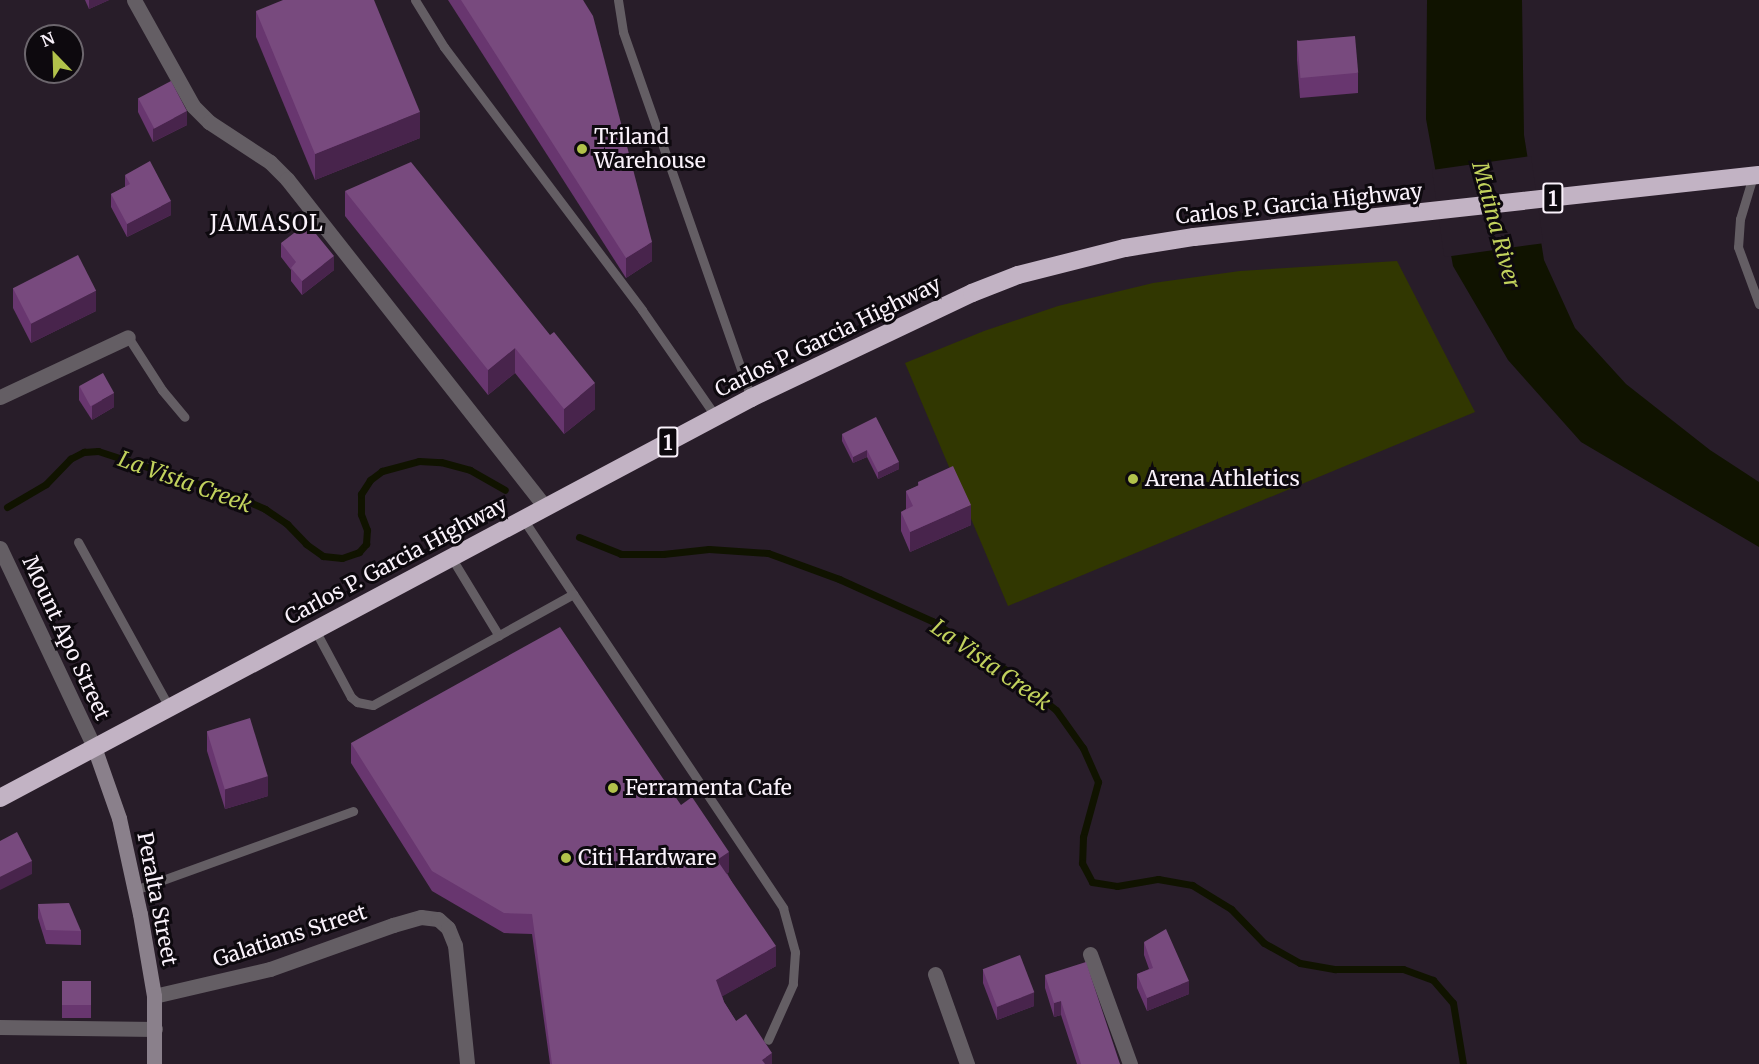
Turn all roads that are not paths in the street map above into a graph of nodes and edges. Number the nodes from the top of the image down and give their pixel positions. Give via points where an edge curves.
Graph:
1 (134, 0) edge
2 (415, 0) edge
3 (618, 0) edge
4 (1756, 176) edge
5 (1759, 304) edge
6 (128, 337) joint
7 (0, 397) edge
8 (751, 398) junction
9 (185, 417) dead end
10 (716, 417) junction
11 (544, 507) junction
12 (523, 519) junction
13 (78, 542) dead end
14 (0, 548) edge
15 (451, 557) junction
16 (573, 594) junction
17 (315, 630) junction
18 (499, 636) junction
19 (169, 707) junction
20 (94, 747) junction
21 (0, 798) edge
22 (353, 811) dead end
23 (135, 890) junction
24 (1090, 954) dead end
25 (935, 974) dead end
26 (154, 996) junction
27 (0, 1027) edge
28 (155, 1029) junction
29 (768, 1040) dead end
30 (154, 1064) edge
31 (467, 1064) edge
32 (967, 1064) edge
33 (1130, 1064) edge

1 - 11 street via 193,106 208,122 270,162 287,179
2 - 10 lane via 444,47 642,310
3 - 8 lane via 623,32
4 - 5 lane via 1740,219 1738,246
4 - 8 highway, Carlos P. Garcia Highway / 1 via 1194,237 1069,260 972,293
6 - 7 street
6 - 9 lane via 162,390
8 - 10 highway, Carlos P. Garcia Highway / 1
10 - 11 highway, Carlos P. Garcia Highway / 1
11 - 12 highway, Carlos P. Garcia Highway / 1
12 - 15 highway, Carlos P. Garcia Highway / 1
12 - 16 lane
13 - 19 lane
14 - 20 street, Mount Apo Street
15 - 17 highway, Carlos P. Garcia Highway / 1
15 - 18 lane
16 - 18 lane
16 - 29 lane via 783,908 795,952 793,984
17 - 18 lane via 351,697 373,705
17 - 19 highway, Carlos P. Garcia Highway / 1
19 - 20 highway, Carlos P. Garcia Highway / 1
20 - 21 highway, Carlos P. Garcia Highway / 1
20 - 23 street, Peralta Street via 119,818
22 - 23 lane
23 - 26 street, Peralta Street
24 - 33 street
25 - 32 street
26 - 28 street, Peralta Street
26 - 31 street, Galatians Street via 270,969 421,917 438,919 448,928 455,945
27 - 28 street
28 - 30 street, Peralta Street

